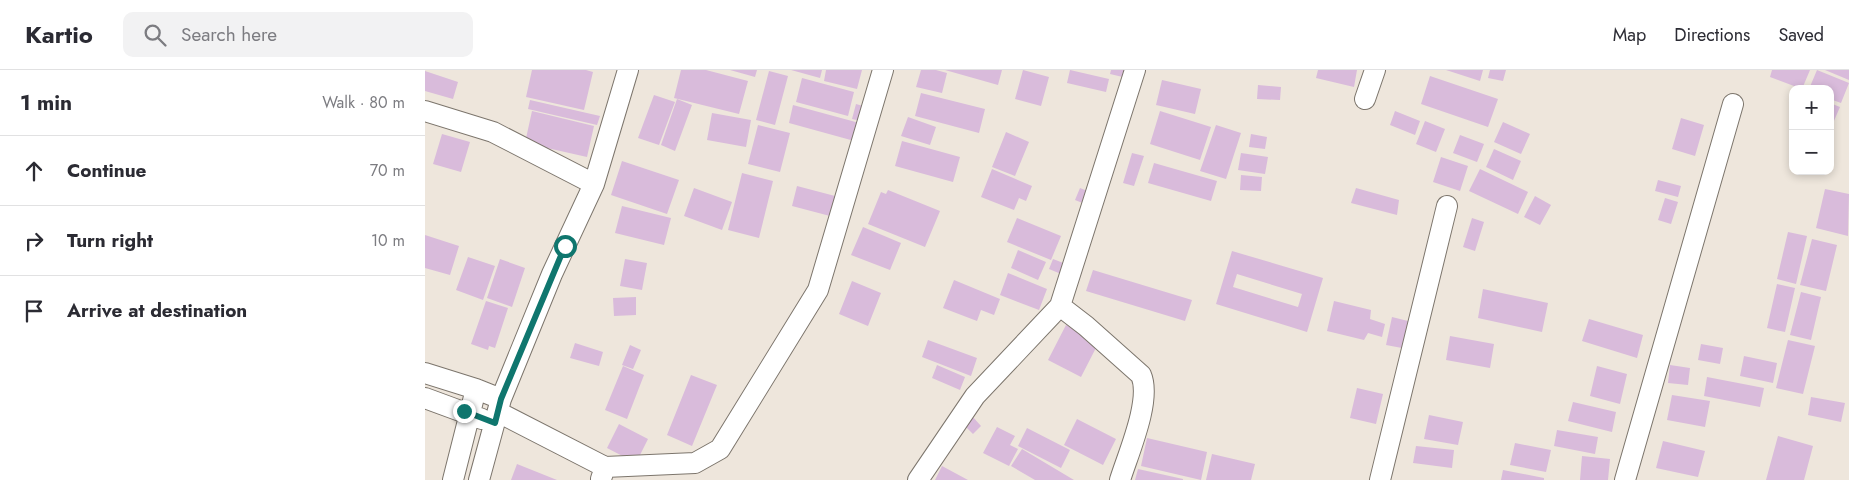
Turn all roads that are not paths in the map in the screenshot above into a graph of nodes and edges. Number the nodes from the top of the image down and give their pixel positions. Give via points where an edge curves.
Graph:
1 (628, 70) edge
2 (883, 70) edge
3 (1135, 70) edge
4 (1375, 70) edge
5 (1365, 99) dead end
6 (1733, 104) dead end
7 (425, 111) edge
8 (594, 184) junction
9 (1447, 206) dead end
10 (1060, 306) junction
11 (425, 374) edge
12 (476, 389) junction
13 (425, 398) edge
14 (498, 411) junction
15 (469, 414) junction
16 (603, 474) edge
17 (453, 480) edge
18 (479, 480) edge
19 (918, 480) edge
20 (1120, 480) edge
21 (1380, 480) edge
22 (1625, 480) edge

1 - 8 street
2 - 16 street via 818,290 720,449 695,463
3 - 10 street
4 - 5 street
6 - 22 street
7 - 8 street via 493,132
8 - 14 street via 552,274
9 - 21 street
10 - 19 street via 975,396
10 - 20 street via 1143,380 1143,405
11 - 12 street
12 - 14 street
12 - 15 street
13 - 15 street
14 - 15 street
14 - 16 street
14 - 18 street
15 - 17 street

